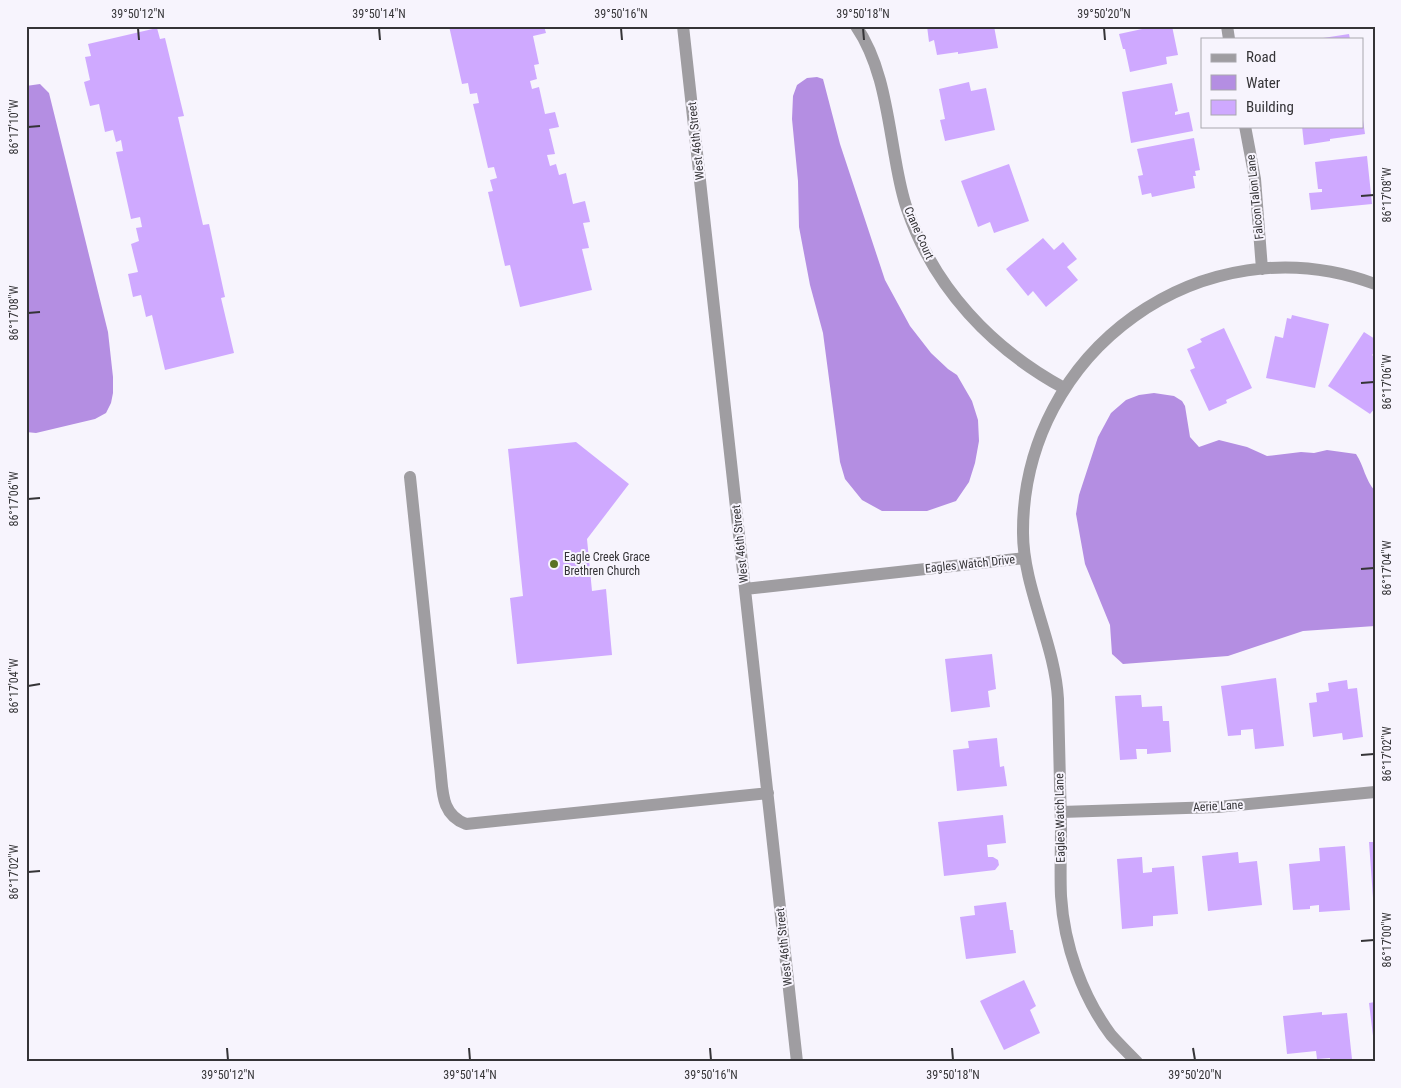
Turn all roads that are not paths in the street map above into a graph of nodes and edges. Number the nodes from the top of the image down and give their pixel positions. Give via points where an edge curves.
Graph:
1 (683, 26) edge
2 (856, 26) edge
3 (1245, 128) edge
4 (1262, 269) junction
5 (1375, 284) edge
6 (1064, 388) junction
7 (410, 477) dead end
8 (1025, 558) junction
9 (745, 589) junction
10 (1375, 792) edge
11 (768, 793) junction
12 (1061, 812) junction
13 (797, 1062) edge
14 (1137, 1062) edge

1 - 9 street, West 46th Street
2 - 6 street, Crane Court via 876,69 907,208 926,253 960,304 994,340
3 - 4 street, Falcon Talon Lane via 1255,179
4 - 5 street, Eagles Watch Drive via 1325,271
4 - 6 street, Eagles Watch Drive via 1193,284 1149,306 1106,338
6 - 8 street, Eagles Watch Drive via 1026,482
7 - 11 street via 444,803 456,820 466,824
8 - 9 street, Eagles Watch Drive
8 - 12 street, Eagles Watch Lane via 1057,688
9 - 11 street, West 46th Street
10 - 12 street, Aerie Lane via 1217,807
11 - 13 street, West 46th Street
12 - 14 street, Eagles Watch Lane via 1062,896 1072,958 1091,1003 1111,1035

